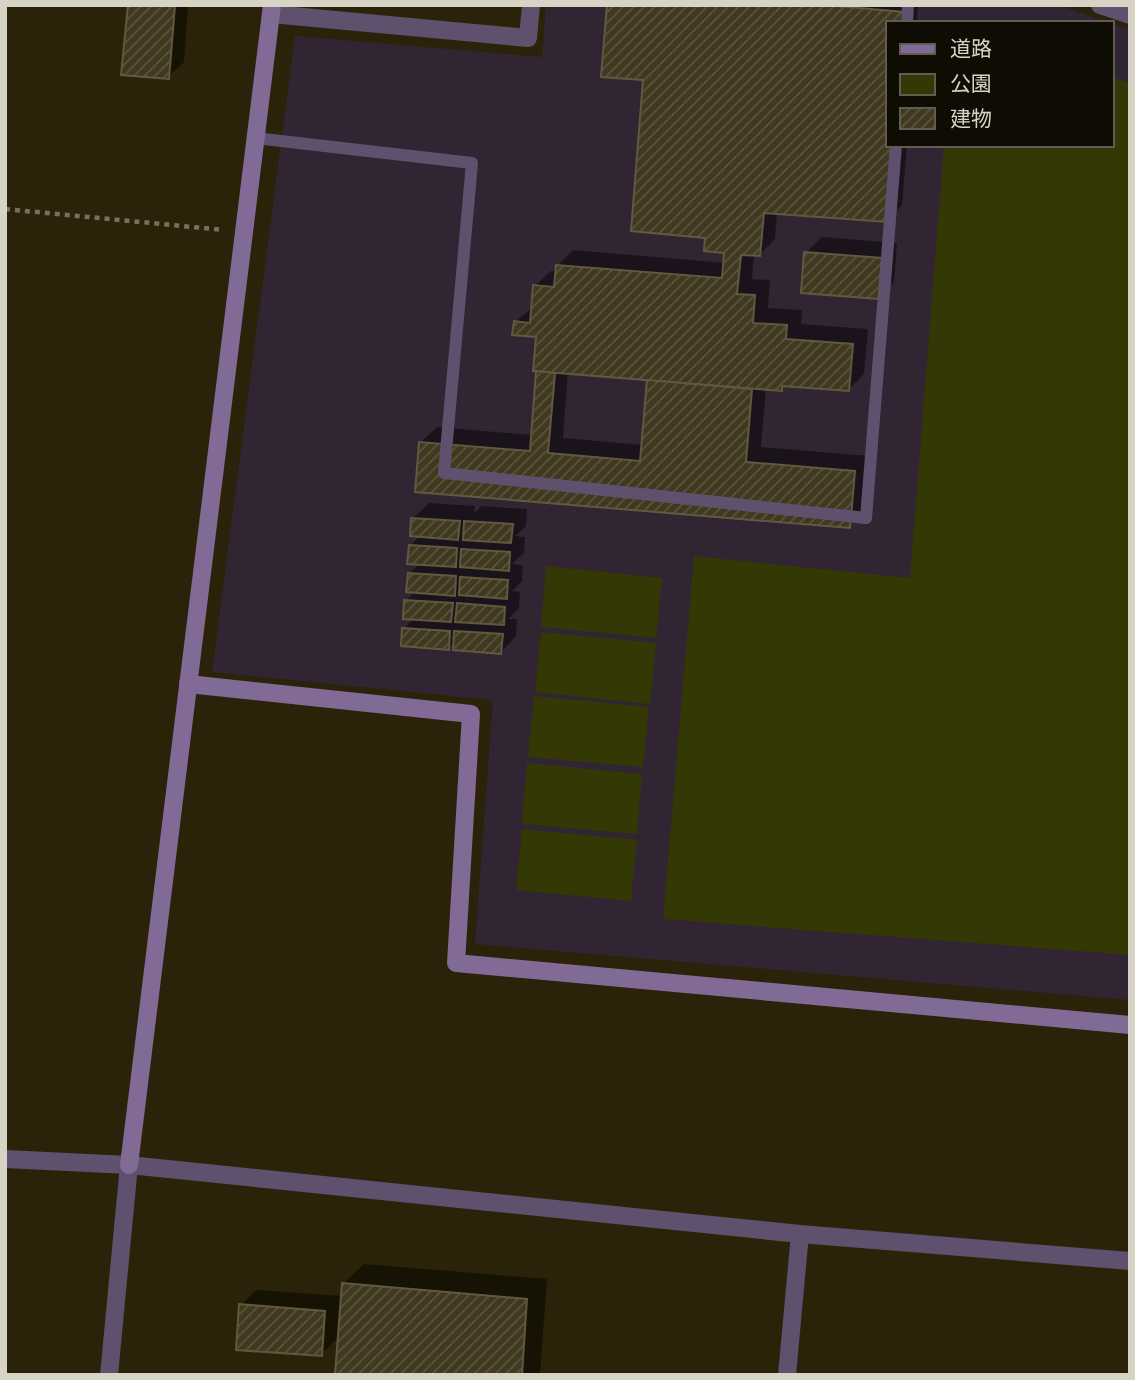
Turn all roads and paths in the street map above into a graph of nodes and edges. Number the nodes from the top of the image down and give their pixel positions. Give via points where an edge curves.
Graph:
1 (531, 5) edge
2 (1100, 5) edge
3 (272, 10) edge
4 (1130, 15) edge
5 (255, 138) junction
6 (896, 147) edge
7 (5, 209) edge
8 (243, 232) junction
9 (188, 684) junction
10 (1130, 1025) edge
11 (5, 1159) edge
12 (129, 1165) junction
13 (800, 1234) junction
14 (1130, 1261) edge
15 (109, 1375) edge
16 (787, 1375) edge

1 - 3 street via 528,38
2 - 4 street
3 - 5 street
5 - 6 lane via 472,163 444,472 866,517
5 - 8 street
7 - 8 path
8 - 9 street
9 - 10 street via 471,714 456,963
9 - 12 street
11 - 12 street
12 - 13 street
12 - 15 street
13 - 14 street
13 - 16 street

